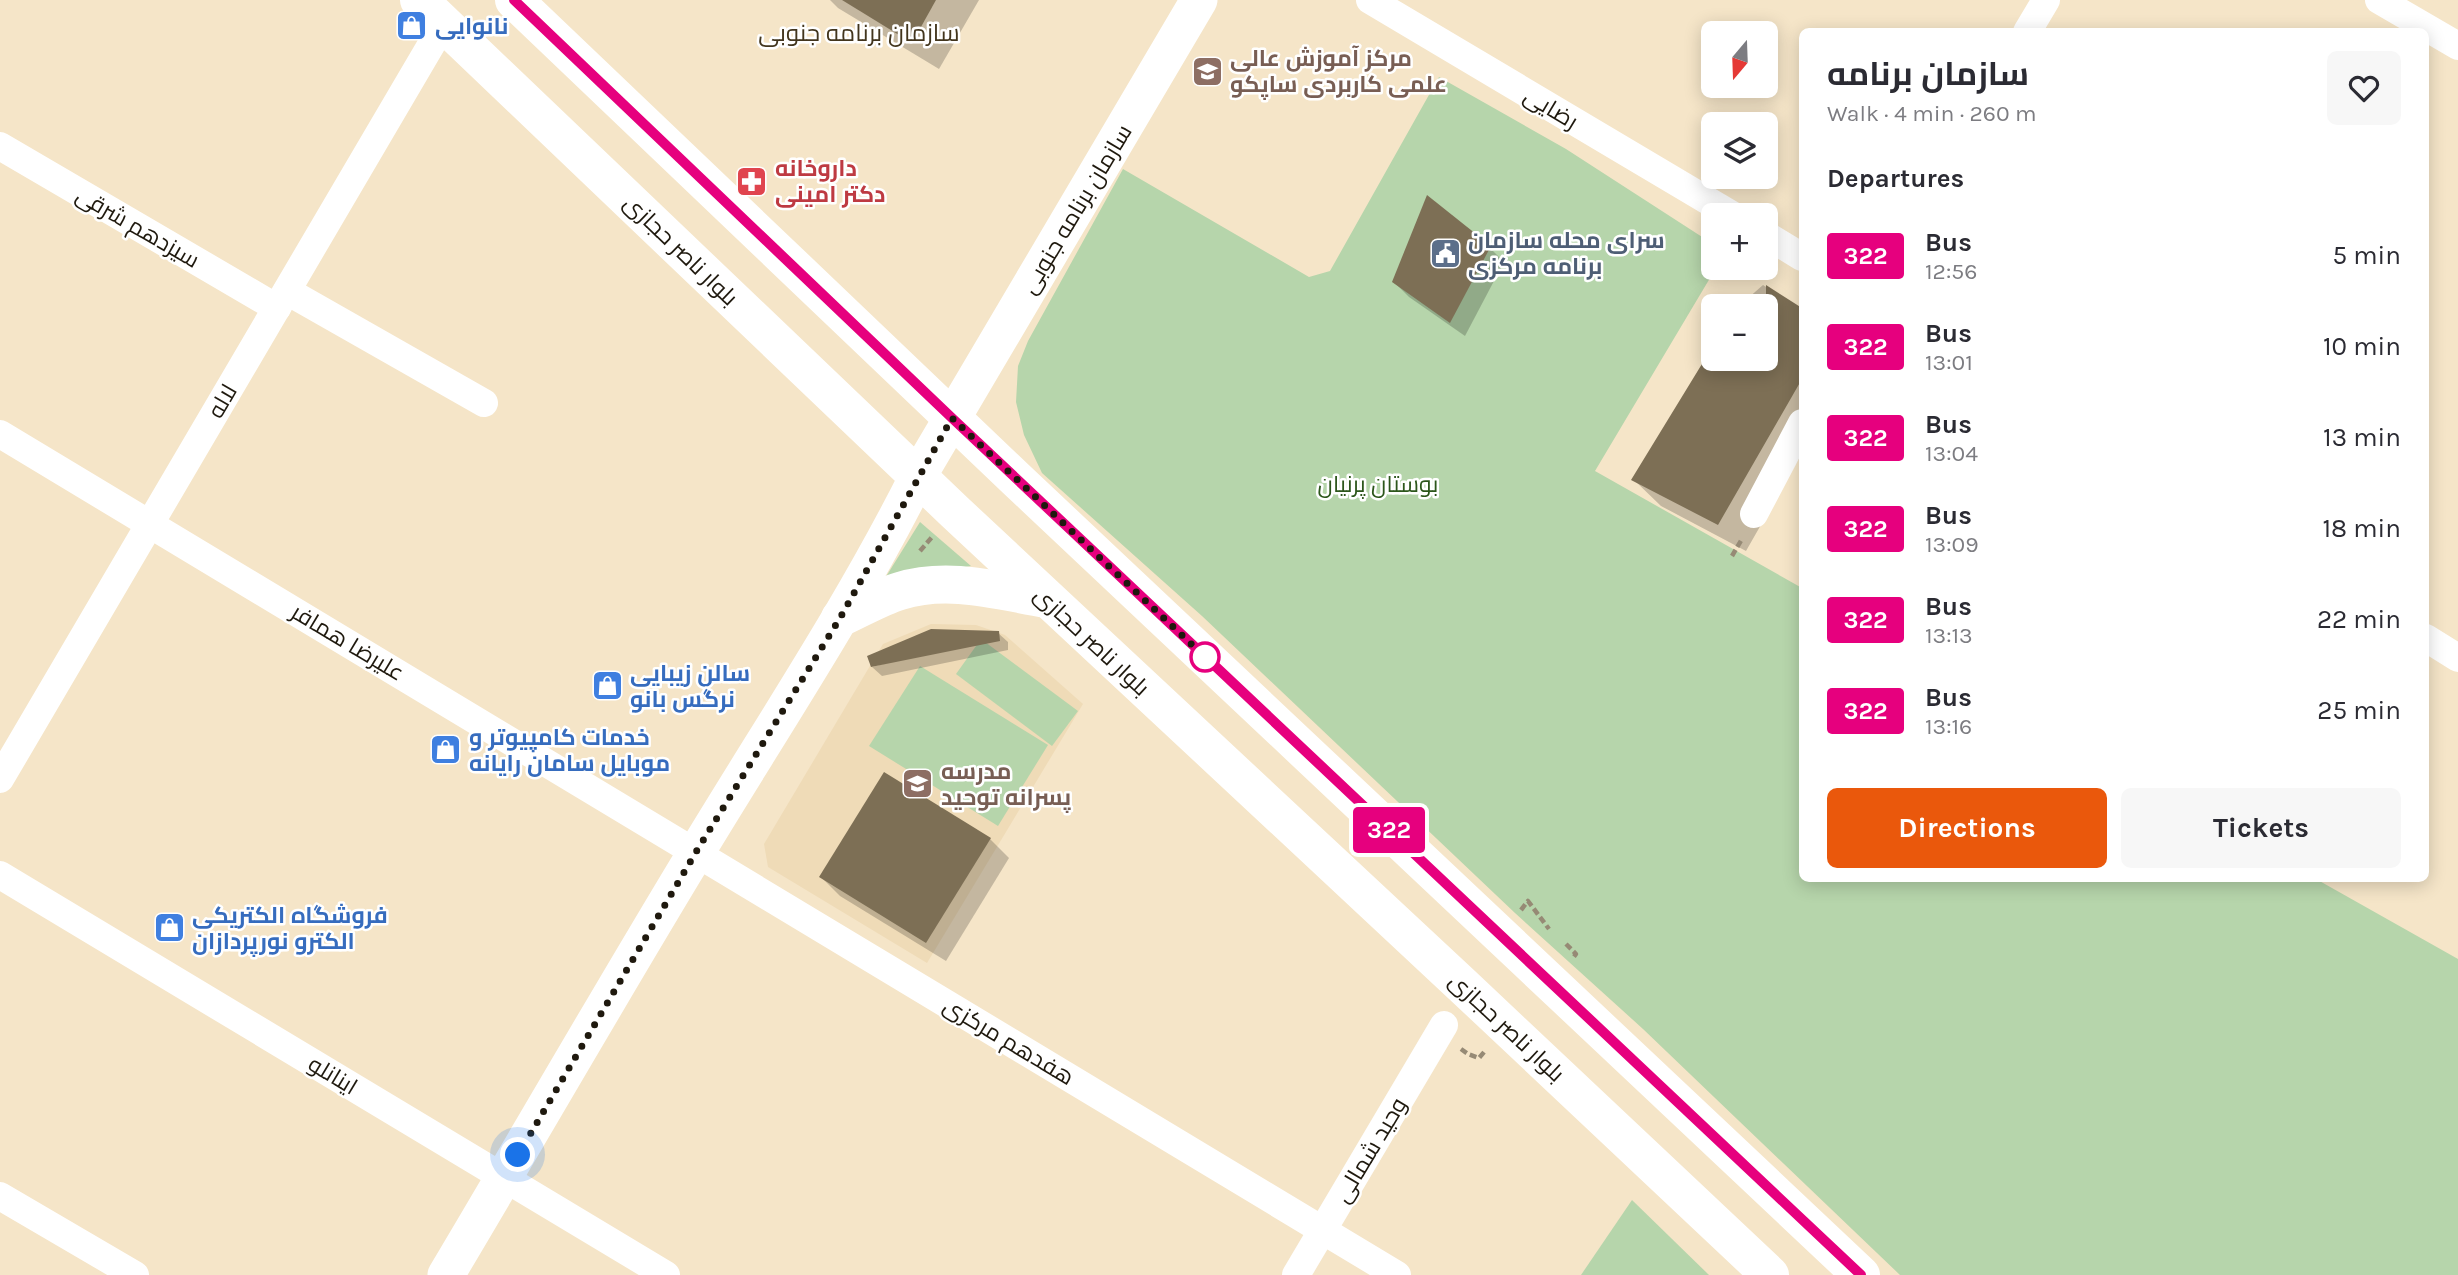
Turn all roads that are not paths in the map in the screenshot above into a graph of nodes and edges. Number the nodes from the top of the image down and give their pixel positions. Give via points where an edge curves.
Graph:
1 (514, 0) edge
2 (1199, 0) edge
3 (1370, 0) edge
4 (2046, 0) edge
5 (2379, 0) edge
6 (432, 12) edge
7 (2029, 28) edge
8 (2426, 28) edge
9 (2429, 30) edge
10 (2458, 47) edge
11 (0, 146) edge
12 (1712, 203) edge
13 (1778, 242) edge
14 (1799, 255) edge
15 (282, 299) junction
16 (484, 403) dead end
17 (952, 418) junction
18 (1799, 429) edge
19 (0, 434) edge
20 (918, 476) junction
21 (1754, 514) dead end
22 (150, 523) junction
23 (1047, 599) junction
24 (840, 618) junction
25 (2429, 640) edge
26 (2458, 658) edge
27 (0, 779) edge
28 (696, 852) junction
29 (0, 875) edge
30 (1444, 1025) dead end
31 (504, 1178) junction
32 (0, 1196) edge
33 (1323, 1230) junction
34 (1860, 1274) edge
35 (135, 1275) edge
36 (446, 1275) edge
37 (666, 1275) edge
38 (1296, 1275) edge
39 (1397, 1275) edge
40 (1770, 1275) edge

1 - 17 main road
2 - 17 street, سازمان برنامه جنوبی
3 - 12 street, رضایی
4 - 7 street
5 - 8 street
6 - 15 street, لاله
6 - 20 main road, بلوار ناصر حجازی
9 - 10 street
11 - 15 street, سیزدهم شرقی
13 - 14 street
15 - 16 street, سیزدهم شرقی
15 - 22 street, لاله
17 - 20 street, سازمان برنامه جنوبی
17 - 34 main road
18 - 21 street
19 - 22 street, علیرضا همافر
20 - 23 main road, بلوار ناصر حجازی
20 - 24 street, سازمان برنامه جنوبی
22 - 27 street, لاله
22 - 28 street, علیرضا همافر
23 - 24 main road via 960,584 927,585 899,591
23 - 40 main road, بلوار ناصر حجازی
24 - 28 street, سازمان برنامه جنوبی
25 - 26 street
28 - 31 street, سازمان برنامه جنوبی
28 - 33 street, هفدهم مرکزی
29 - 31 street, اینانلو
30 - 33 street, وحید شمالی
31 - 36 street, سازمان برنامه جنوبی
31 - 37 street, اینانلو
32 - 35 street
33 - 38 street, وحید شمالی
33 - 39 street, هفدهم مرکزی

